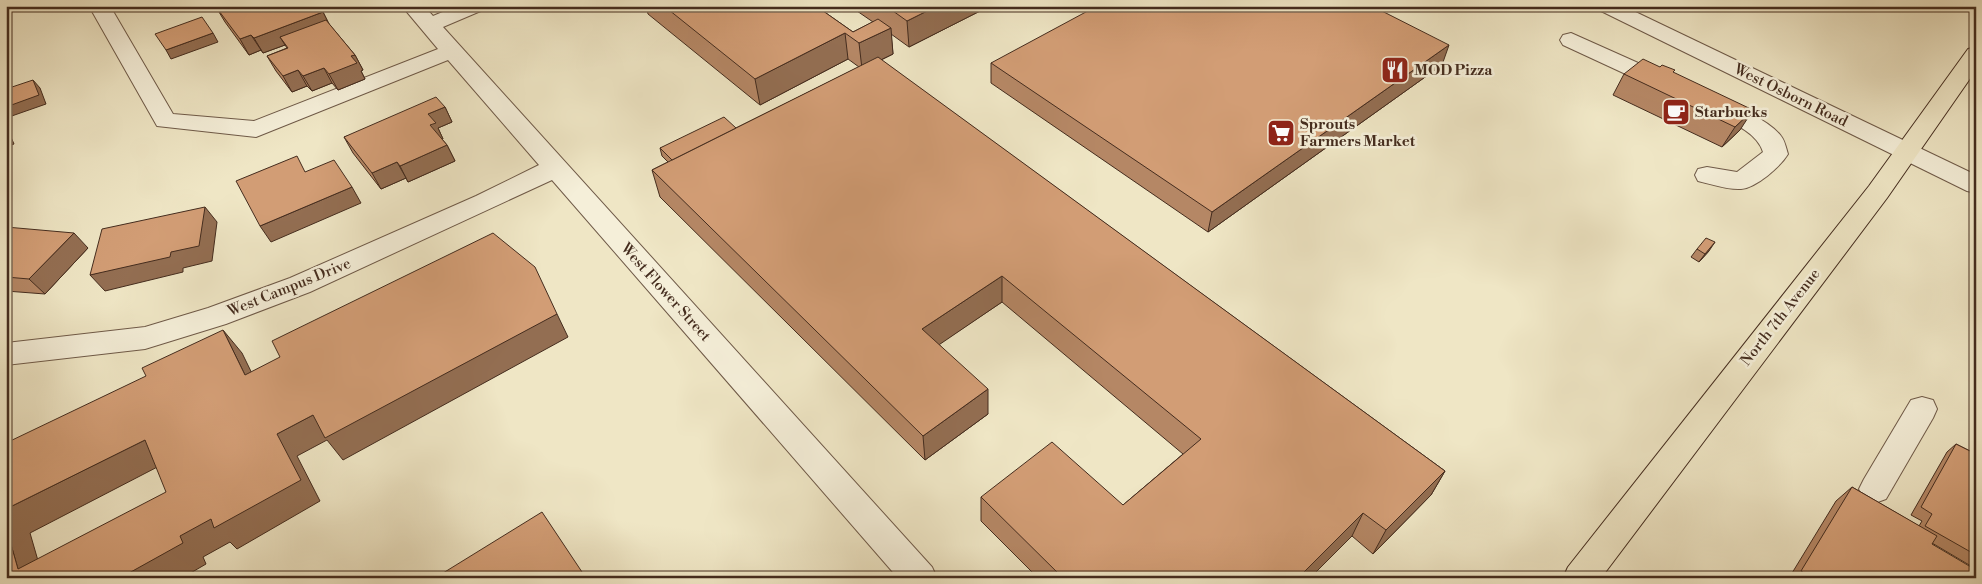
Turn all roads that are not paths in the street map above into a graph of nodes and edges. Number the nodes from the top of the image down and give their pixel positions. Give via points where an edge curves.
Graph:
1 (99, 6) edge
2 (476, 6) edge
3 (1606, 6) edge
4 (420, 16) edge
5 (1571, 40) dead end
6 (452, 51) junction
7 (1976, 54) edge
8 (1906, 151) junction
9 (556, 168) junction
10 (1707, 175) dead end
11 (1976, 185) edge
12 (6, 354) edge
13 (1922, 409) dead end
14 (1875, 489) dead end
15 (920, 578) edge
16 (1580, 578) edge

1 - 6 street via 165,121 256,129
2 - 4 street
3 - 8 street, West Osborn Road
4 - 6 street, West Flower Street
5 - 10 street via 1755,126 1771,139 1776,154 1741,181
6 - 9 street, West Flower Street
7 - 8 main road, North 7th Avenue
8 - 11 street, West Osborn Road
8 - 16 main road, North 7th Avenue via 1878,192
9 - 12 street, West Campus Drive via 300,285 216,316 145,338
9 - 15 street, West Flower Street
13 - 14 street

